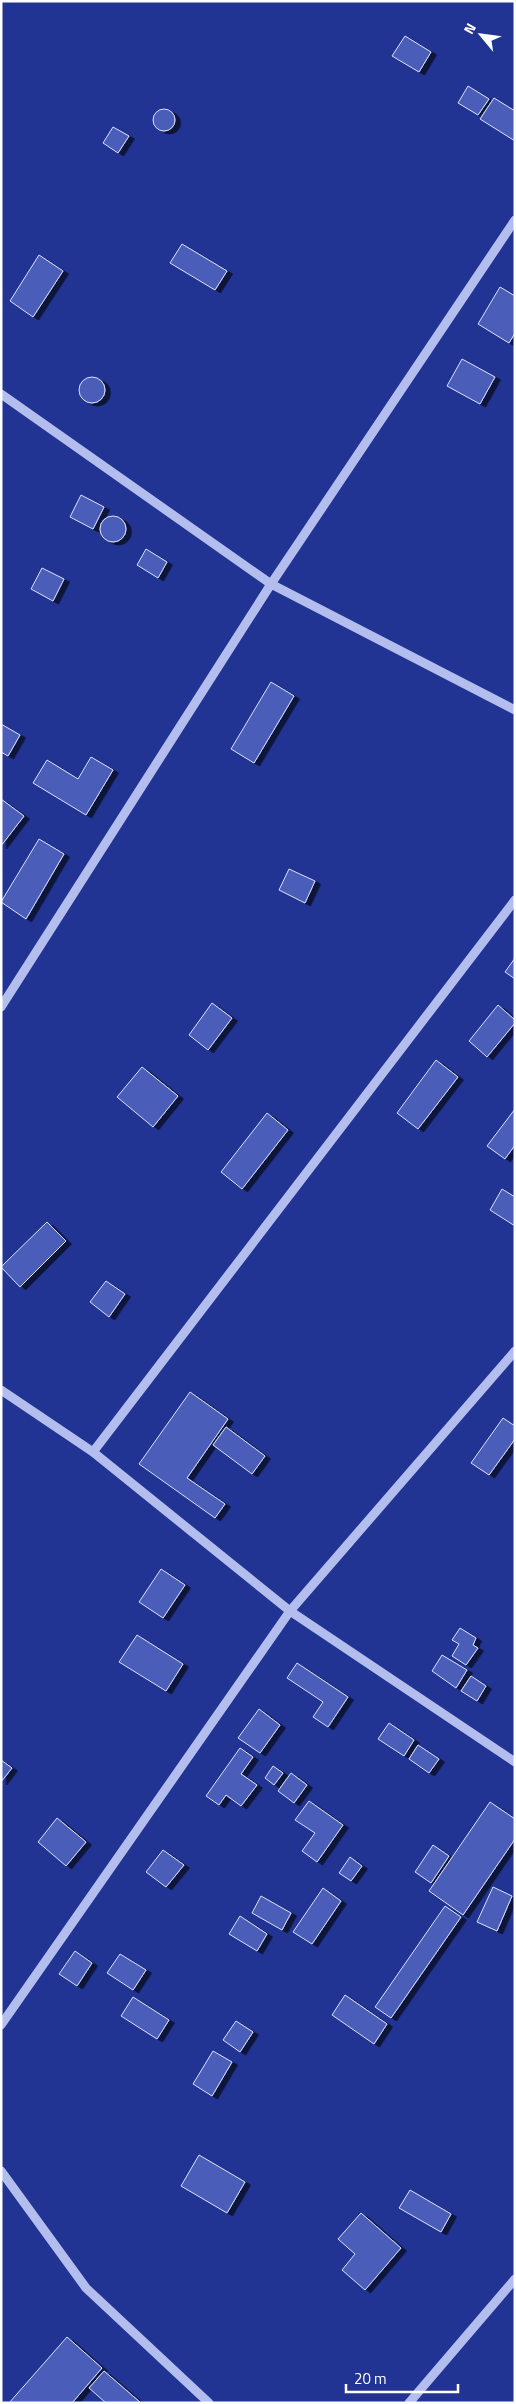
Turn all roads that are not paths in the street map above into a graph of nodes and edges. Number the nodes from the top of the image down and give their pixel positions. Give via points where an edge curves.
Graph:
1 (515, 220) edge
2 (1, 394) edge
3 (271, 584) junction
4 (515, 710) edge
5 (515, 900) edge
6 (1, 1007) edge
7 (515, 1351) edge
8 (1, 1390) edge
9 (93, 1452) junction
10 (290, 1611) junction
11 (515, 1762) edge
12 (1, 2025) edge
13 (1, 2171) edge
14 (515, 2279) edge
15 (209, 2403) edge
16 (410, 2403) edge

1 - 3 street
2 - 3 street
3 - 4 street
3 - 6 street
5 - 9 street
7 - 10 street
8 - 9 street
9 - 10 street
10 - 11 street
10 - 12 street
13 - 15 street via 86,2288
14 - 16 street

